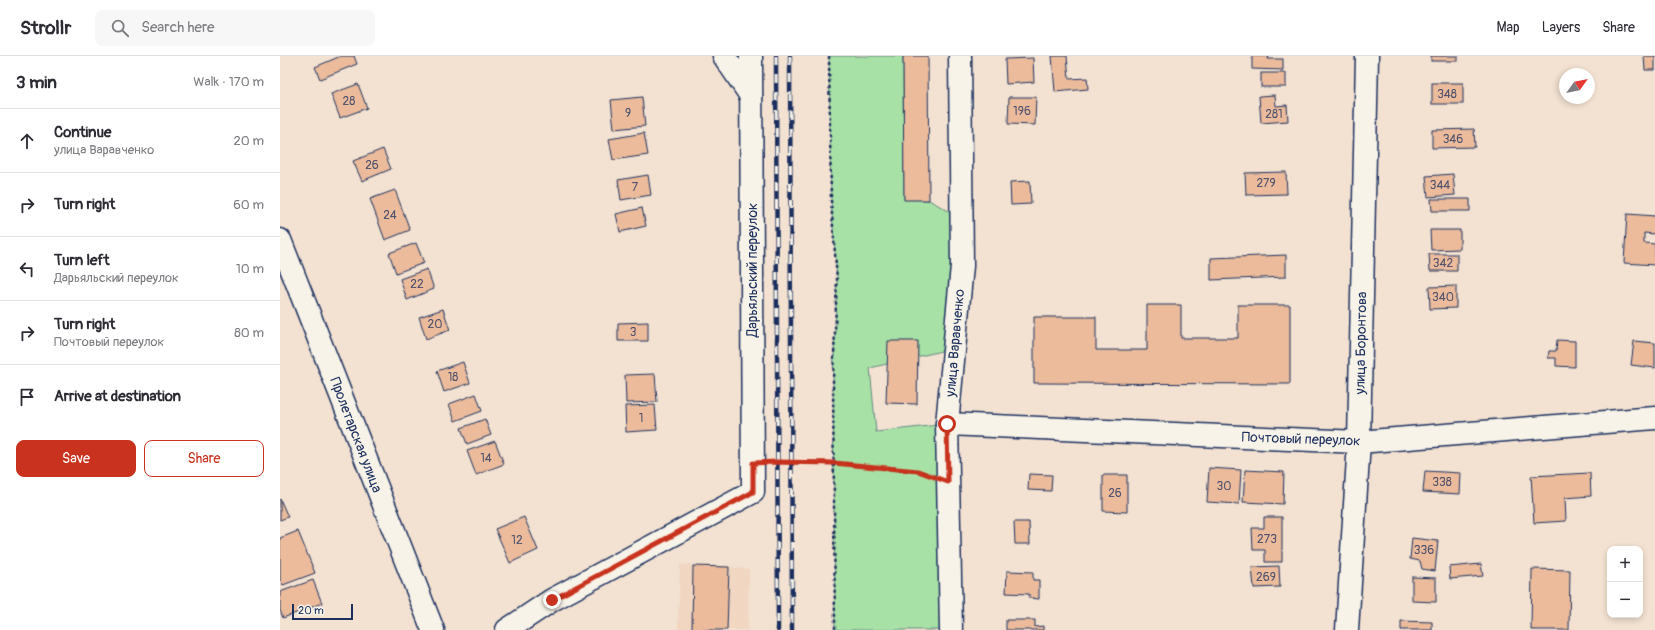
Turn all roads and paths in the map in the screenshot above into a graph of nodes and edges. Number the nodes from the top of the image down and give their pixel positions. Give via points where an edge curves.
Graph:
1 (724, 56) edge
2 (751, 56) edge
3 (829, 56) edge
4 (960, 56) edge
5 (1368, 56) edge
6 (750, 96) junction
7 (280, 240) edge
8 (1655, 418) edge
9 (947, 424) junction
10 (1359, 442) junction
11 (753, 463) junction
12 (834, 463) junction
13 (948, 482) junction
14 (433, 630) edge
15 (507, 630) edge
16 (835, 630) edge
17 (951, 630) edge
18 (1347, 630) edge

1 - 6 street
2 - 6 street, Дарьяльский переулок
3 - 12 path via 831,202 837,279 833,380
4 - 9 street, улица Варавченко via 962,266
5 - 10 street, улица Боронтова
6 - 11 street, Дарьяльский переулок
7 - 14 street, Пролетарская улица
8 - 10 street, Почтовый переулок
9 - 10 street, Почтовый переулок
9 - 13 street, улица Варавченко
10 - 18 street, улица Боронтова
11 - 12 path
11 - 15 street, Дарьяльский переулок via 753,492 552,600
12 - 13 path via 918,471
12 - 16 path
13 - 17 street, улица Варавченко

